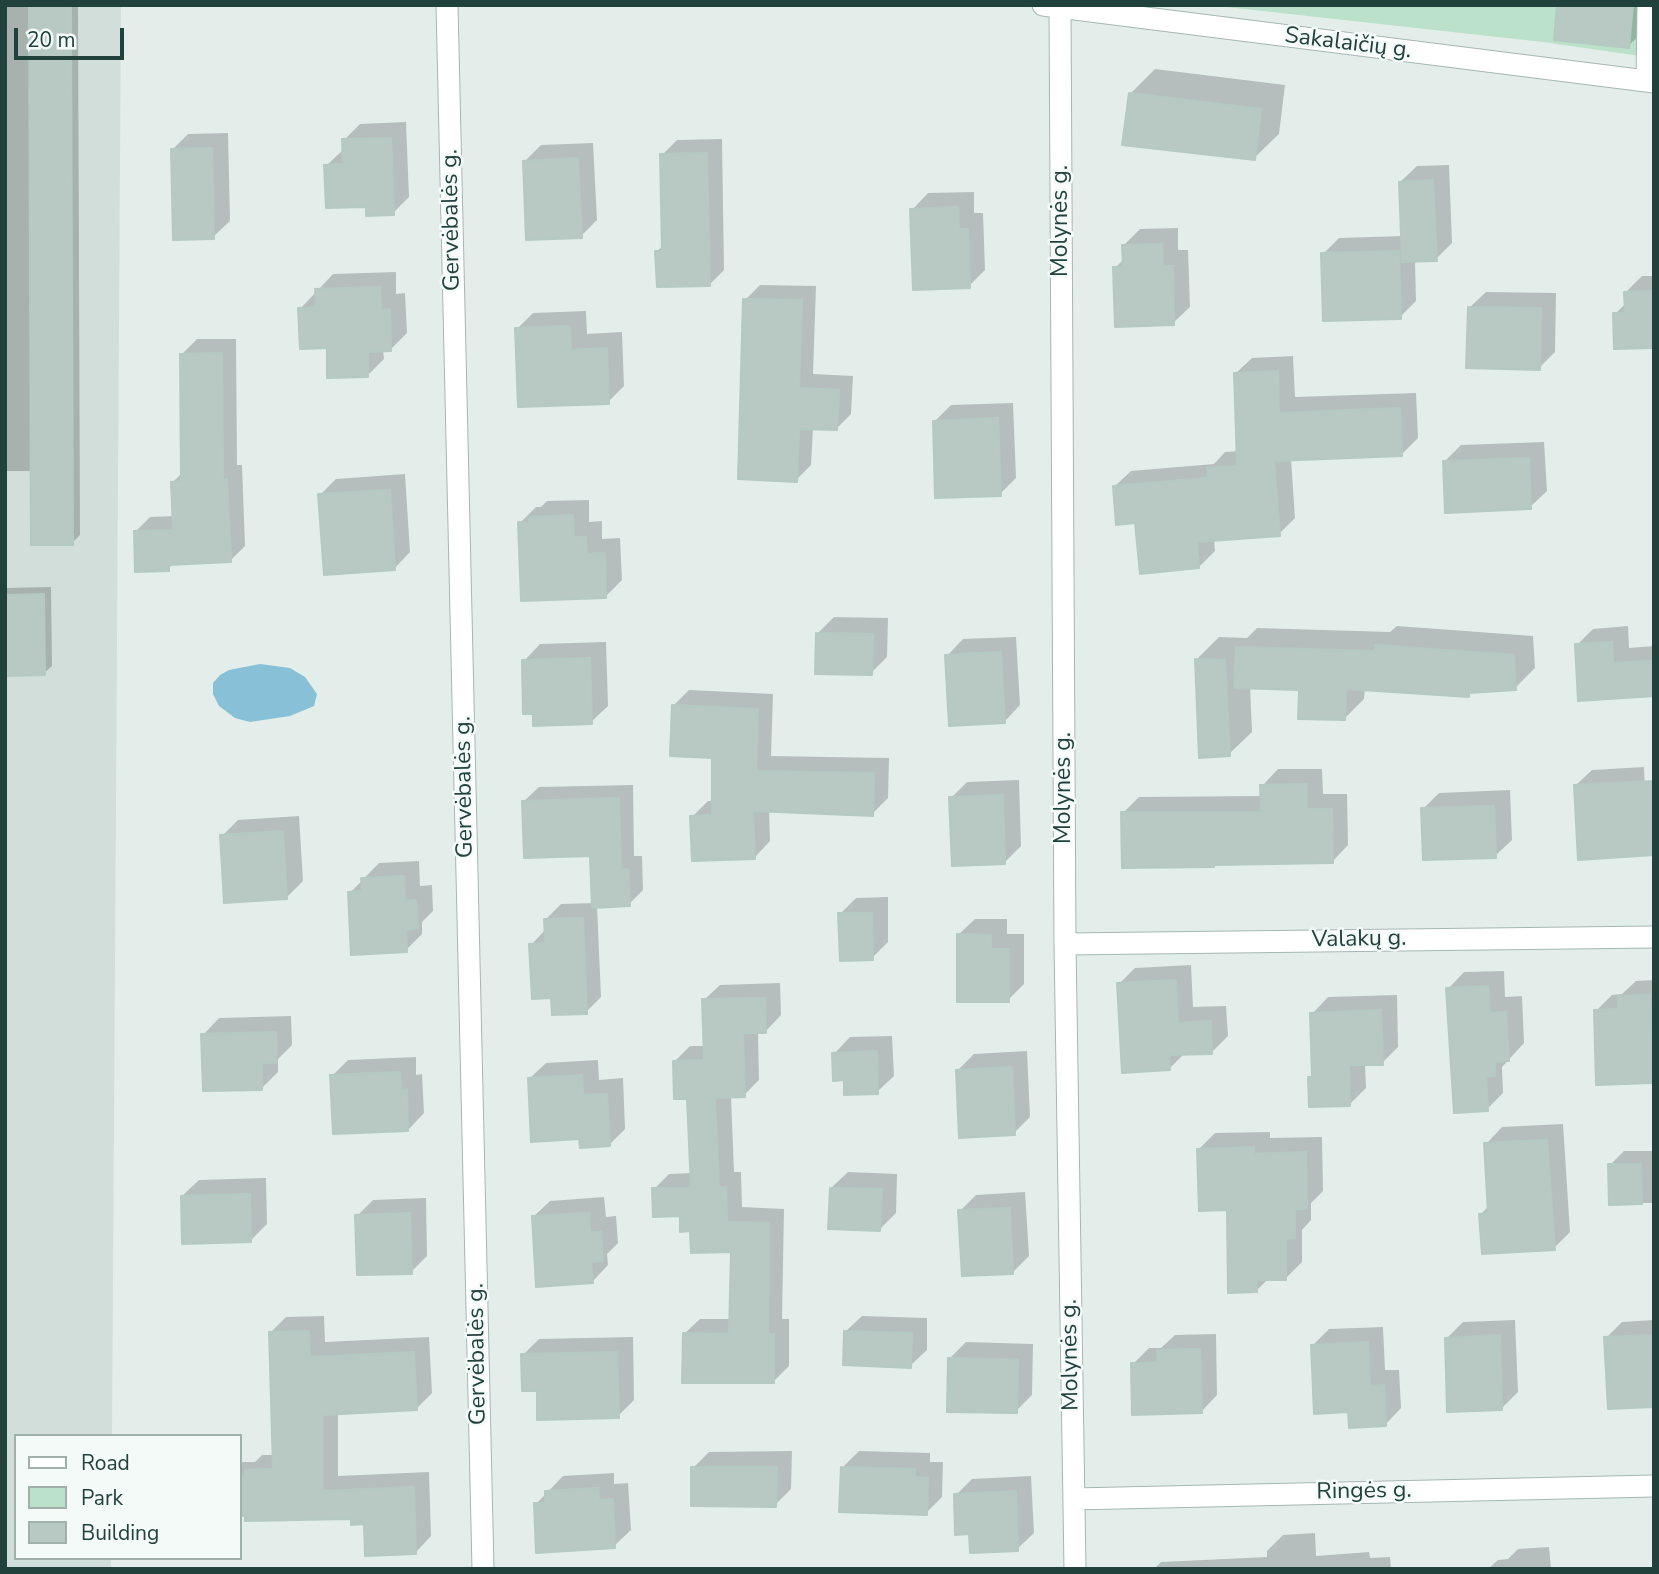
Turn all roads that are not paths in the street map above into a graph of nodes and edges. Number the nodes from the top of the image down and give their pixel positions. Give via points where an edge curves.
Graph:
1 (447, 5) edge
2 (1648, 5) edge
3 (1051, 6) edge
4 (1156, 13) edge
5 (1650, 81) edge
6 (1654, 937) edge
7 (1065, 944) junction
8 (1654, 1486) edge
9 (1074, 1499) junction
10 (483, 1569) edge
11 (1075, 1569) edge

1 - 10 street, Gervėbalės g.
2 - 5 street
3 - 4 street, Sakalaičių g.
3 - 7 street, Molynės g.
4 - 5 street, Sakalaičių g.
6 - 7 street, Valakų g.
7 - 9 street, Molynės g.
8 - 9 street, Ringės g.
9 - 11 street, Molynės g.

